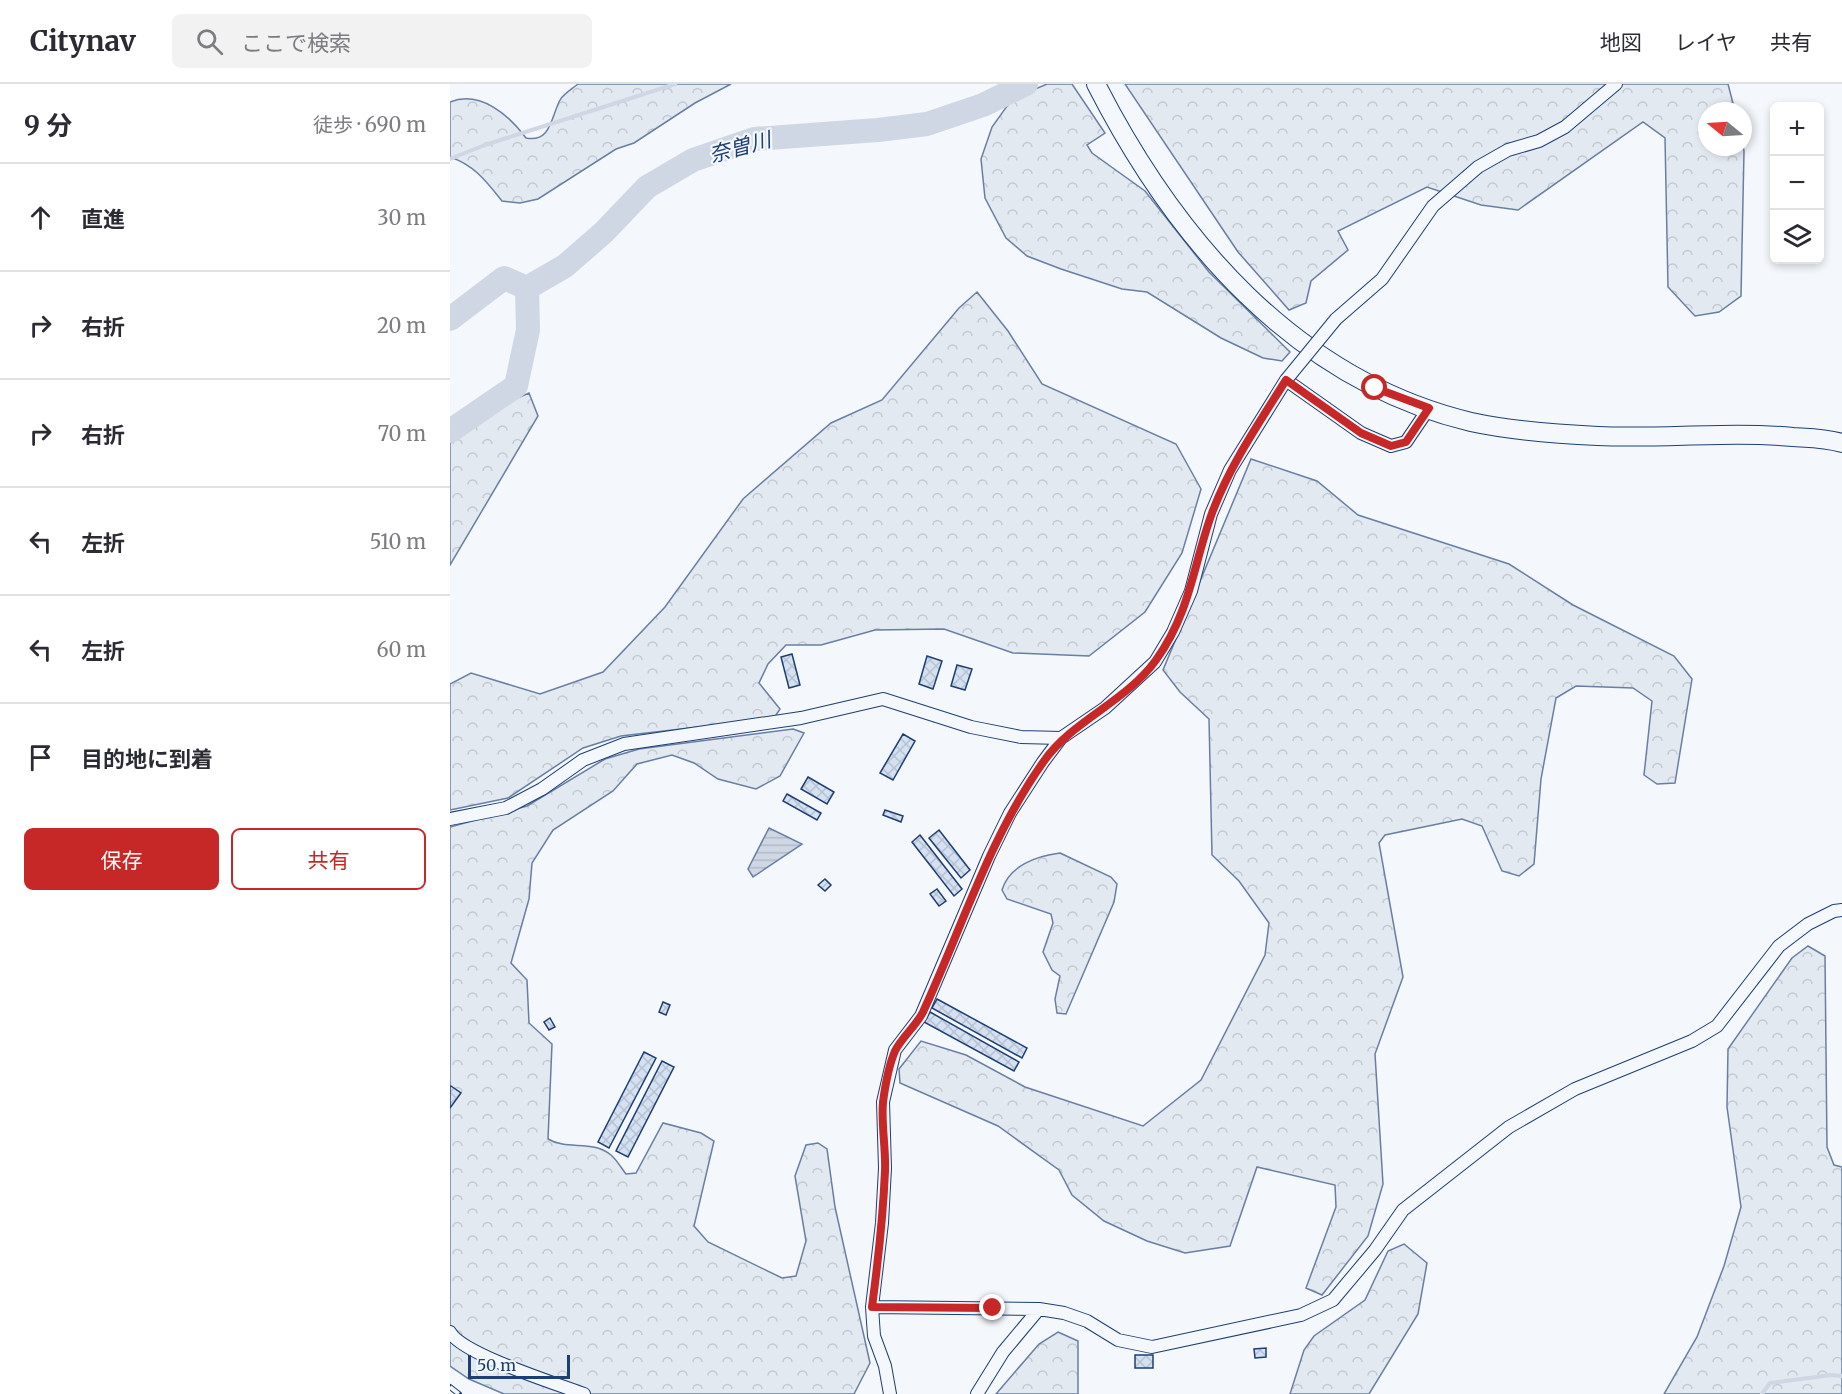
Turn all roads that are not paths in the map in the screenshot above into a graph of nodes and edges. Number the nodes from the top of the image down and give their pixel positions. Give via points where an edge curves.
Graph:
1 (1096, 84) edge
2 (1616, 84) edge
3 (1286, 380) junction
4 (1429, 408) junction
5 (1842, 443) edge
6 (1061, 738) junction
7 (450, 819) edge
8 (1842, 910) edge
9 (872, 1307) junction
10 (1038, 1309) junction
11 (450, 1332) edge
12 (584, 1394) edge
13 (890, 1394) edge
14 (977, 1394) edge

1 - 4 street via 1136,159 1221,270 1306,346 1375,388
2 - 3 street, bridge via 1565,127 1478,167 1433,206 1382,279 1336,319
3 - 4 street via 1361,433 1391,446 1406,442
3 - 6 street via 1230,470 1211,514 1191,591 1155,662 1105,708
4 - 5 street via 1503,428 1599,436 1763,434
6 - 7 street via 1021,737 971,727 883,699 801,718 624,744 583,760 542,789 506,807
6 - 9 street via 1010,813 921,1016 895,1050 883,1102 885,1168
8 - 10 street via 1808,924 1779,946 1717,1026 1692,1041 1575,1089 1509,1127 1403,1210 1333,1300 1301,1315 1152,1347 1118,1340 1064,1313
9 - 10 street
9 - 13 street via 874,1336
10 - 14 street
11 - 12 street via 454,1339 477,1353

